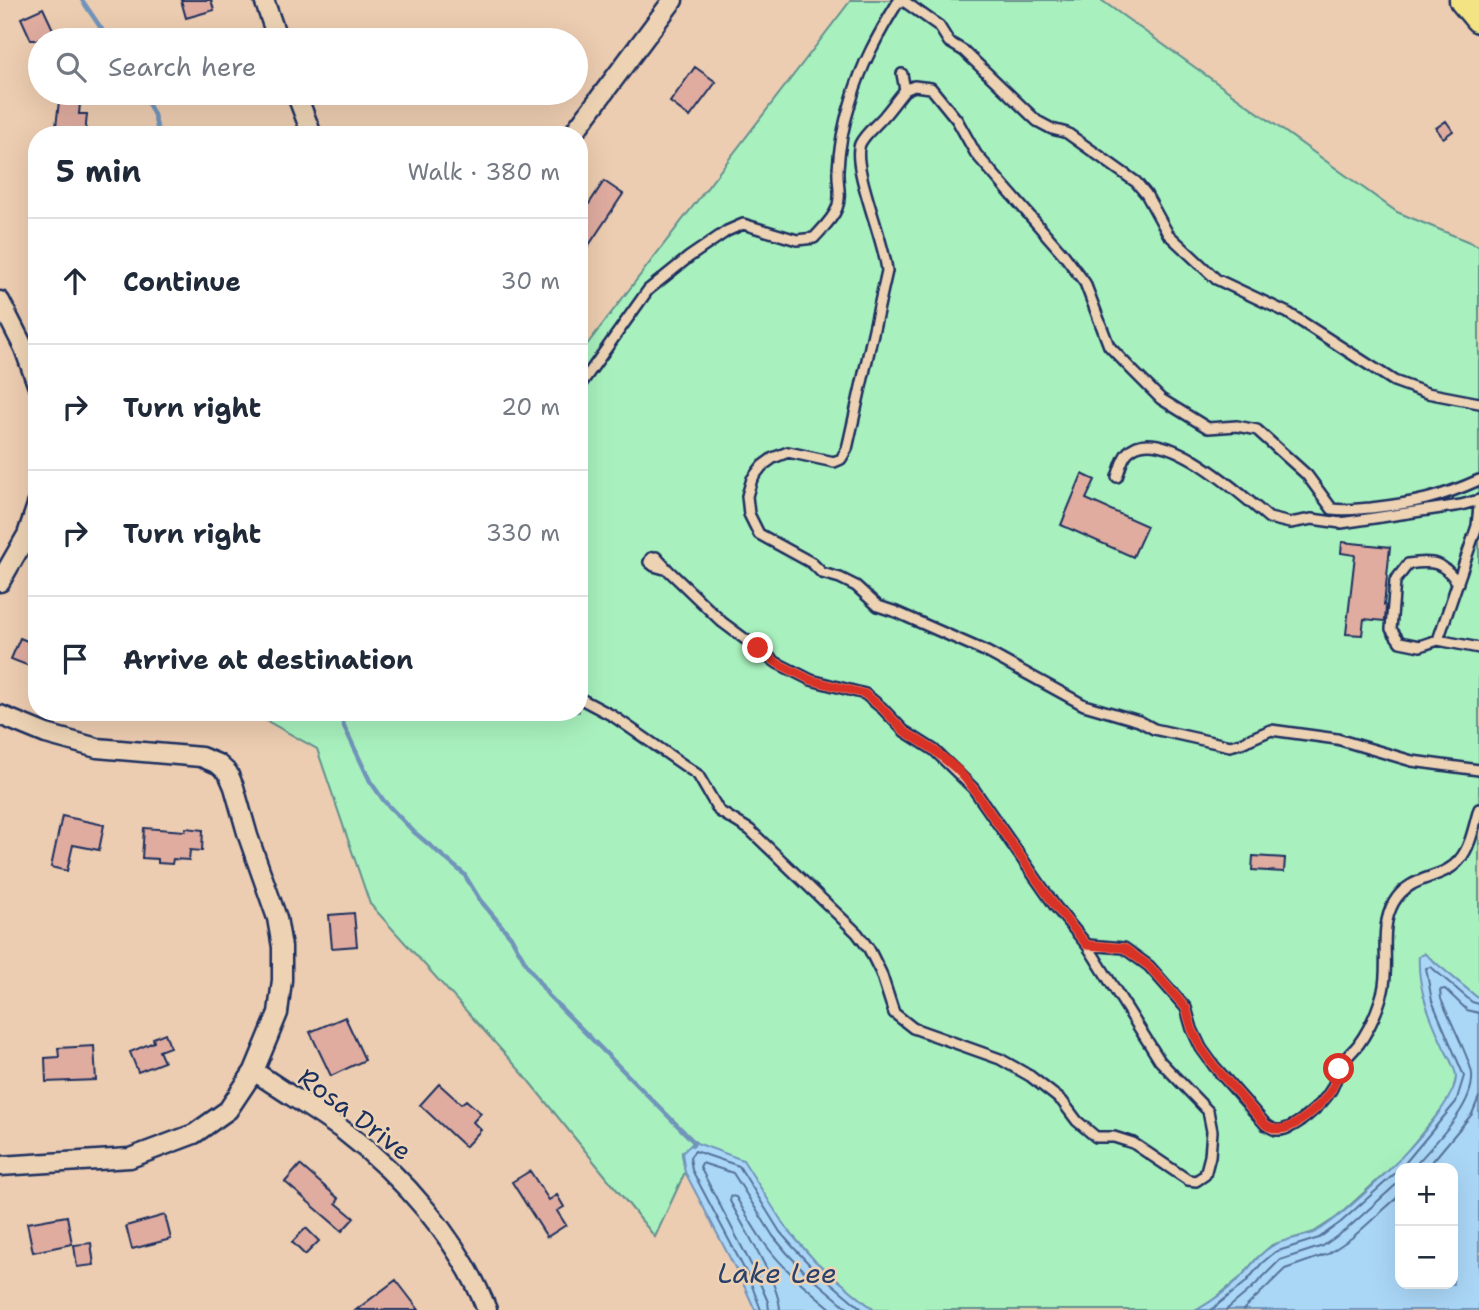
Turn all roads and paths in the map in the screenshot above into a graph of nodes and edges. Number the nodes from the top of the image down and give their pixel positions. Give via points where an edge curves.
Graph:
1 (264, 0) edge
2 (673, 0) edge
3 (1464, 0) edge
4 (1479, 18) edge
5 (274, 28) edge
6 (902, 74) dead end
7 (905, 90) junction
8 (301, 105) edge
9 (309, 126) edge
10 (579, 126) edge
11 (0, 300) edge
12 (28, 359) edge
13 (588, 374) edge
14 (1479, 403) edge
15 (1118, 477) dead end
16 (1479, 480) edge
17 (1479, 500) edge
18 (1479, 506) edge
19 (28, 532) edge
20 (668, 570) dead end
21 (0, 582) edge
22 (1458, 583) junction
23 (1438, 640) junction
24 (1478, 645) edge
25 (588, 703) edge
26 (0, 715) edge
27 (1479, 770) edge
28 (1479, 809) edge
29 (1087, 945) junction
30 (254, 1071) junction
31 (0, 1166) edge
32 (487, 1310) edge

1 - 5 street
2 - 10 street
3 - 4 highway
6 - 7 lane
7 - 16 lane via 931,88 944,101 976,154 1085,283 1109,346 1161,399 1208,428 1258,430 1307,475 1332,509 1397,506 1445,495
7 - 27 lane via 859,148 887,271 847,449 834,462 788,453 762,466 747,496 749,514 760,534 822,573 856,586 878,606 987,652 1084,705 1154,729 1230,746 1271,730 1337,739 1412,761
8 - 9 street
11 - 12 street
13 - 14 lane via 648,290 718,237 743,225 797,240 814,239 836,211 840,152 859,78 881,29 898,2 905,2 939,26 949,42 971,56 1037,121 1068,133 1136,182 1168,234 1216,279 1288,313 1394,381
15 - 17 lane via 1128,452 1138,445 1164,446 1217,475 1269,518 1290,523 1312,519 1341,523
18 - 22 lane
19 - 21 street
20 - 29 lane via 722,622 777,663 811,680 865,694 904,731 959,771
22 - 23 lane
22 - 23 lane via 1447,568 1426,561 1408,564 1395,581 1391,629 1399,642 1420,646
23 - 24 lane
25 - 29 lane via 698,775 719,811 750,830 857,933 869,949 901,1021 1000,1059 1062,1101 1096,1137 1133,1143 1196,1181 1205,1175 1210,1156 1208,1111 1160,1060
26 - 30 street via 97,748 201,757 228,773 277,918 282,947 278,1013
28 - 29 lane via 1460,859 1447,870 1414,881 1394,902 1385,935 1383,990 1376,1012 1321,1104 1285,1128 1266,1125 1214,1066 1196,1038 1186,1008 1149,966 1124,948
30 - 31 street via 229,1110 202,1129 130,1158
30 - 32 street, Rosa Drive via 345,1132 394,1173 455,1248

